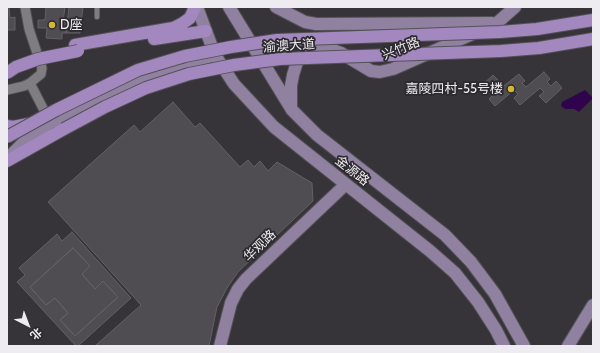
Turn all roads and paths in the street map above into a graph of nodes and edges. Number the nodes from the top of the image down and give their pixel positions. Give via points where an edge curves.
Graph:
1 (25, 7) edge
2 (97, 7) edge
3 (196, 7) edge
4 (230, 7) edge
5 (276, 7) edge
6 (515, 7) edge
7 (96, 17) dead end
8 (593, 20) edge
9 (497, 23) junction
10 (206, 31) junction
11 (593, 39) edge
12 (77, 48) junction
13 (215, 55) junction
14 (7, 64) edge
15 (7, 73) edge
16 (30, 84) junction
17 (7, 90) edge
18 (292, 110) junction
19 (50, 123) junction
20 (29, 124) junction
21 (7, 126) edge
22 (7, 137) edge
23 (7, 160) edge
24 (346, 184) junction
25 (593, 305) edge
26 (220, 346) edge
27 (504, 346) edge
28 (524, 346) edge
29 (568, 346) edge

1 - 16 street via 29,29 42,68
2 - 7 lane
3 - 10 street, 金源路
3 - 12 main road via 190,18 173,28
4 - 18 street, 金源路
5 - 9 street via 305,22 316,24
6 - 9 street, 兴竹路
8 - 20 main road, 渝澳大道, bridge via 500,32 277,40 231,47 185,56 138,70
9 - 18 street, 兴竹路 via 392,70 380,72 371,71 330,49 307,52 297,62 293,75
10 - 12 main road
10 - 13 street, 金源路
11 - 23 main road, 渝澳大道, bridge via 540,48 501,51 280,59 189,74 146,88 105,107
12 - 14 main road via 34,53
12 - 15 main road, bridge via 38,59
13 - 19 street via 156,73
13 - 24 street, 金源路 via 234,84 274,128
16 - 17 street
16 - 19 street
18 - 28 street, 金源路 via 317,134 445,235 471,262 495,294
19 - 23 street via 28,138
20 - 21 main road
20 - 22 main road, 渝澳大道, bridge
24 - 26 street, 华观路 via 242,284 231,303
24 - 27 street, 金源路 via 455,274 478,302
25 - 29 street

